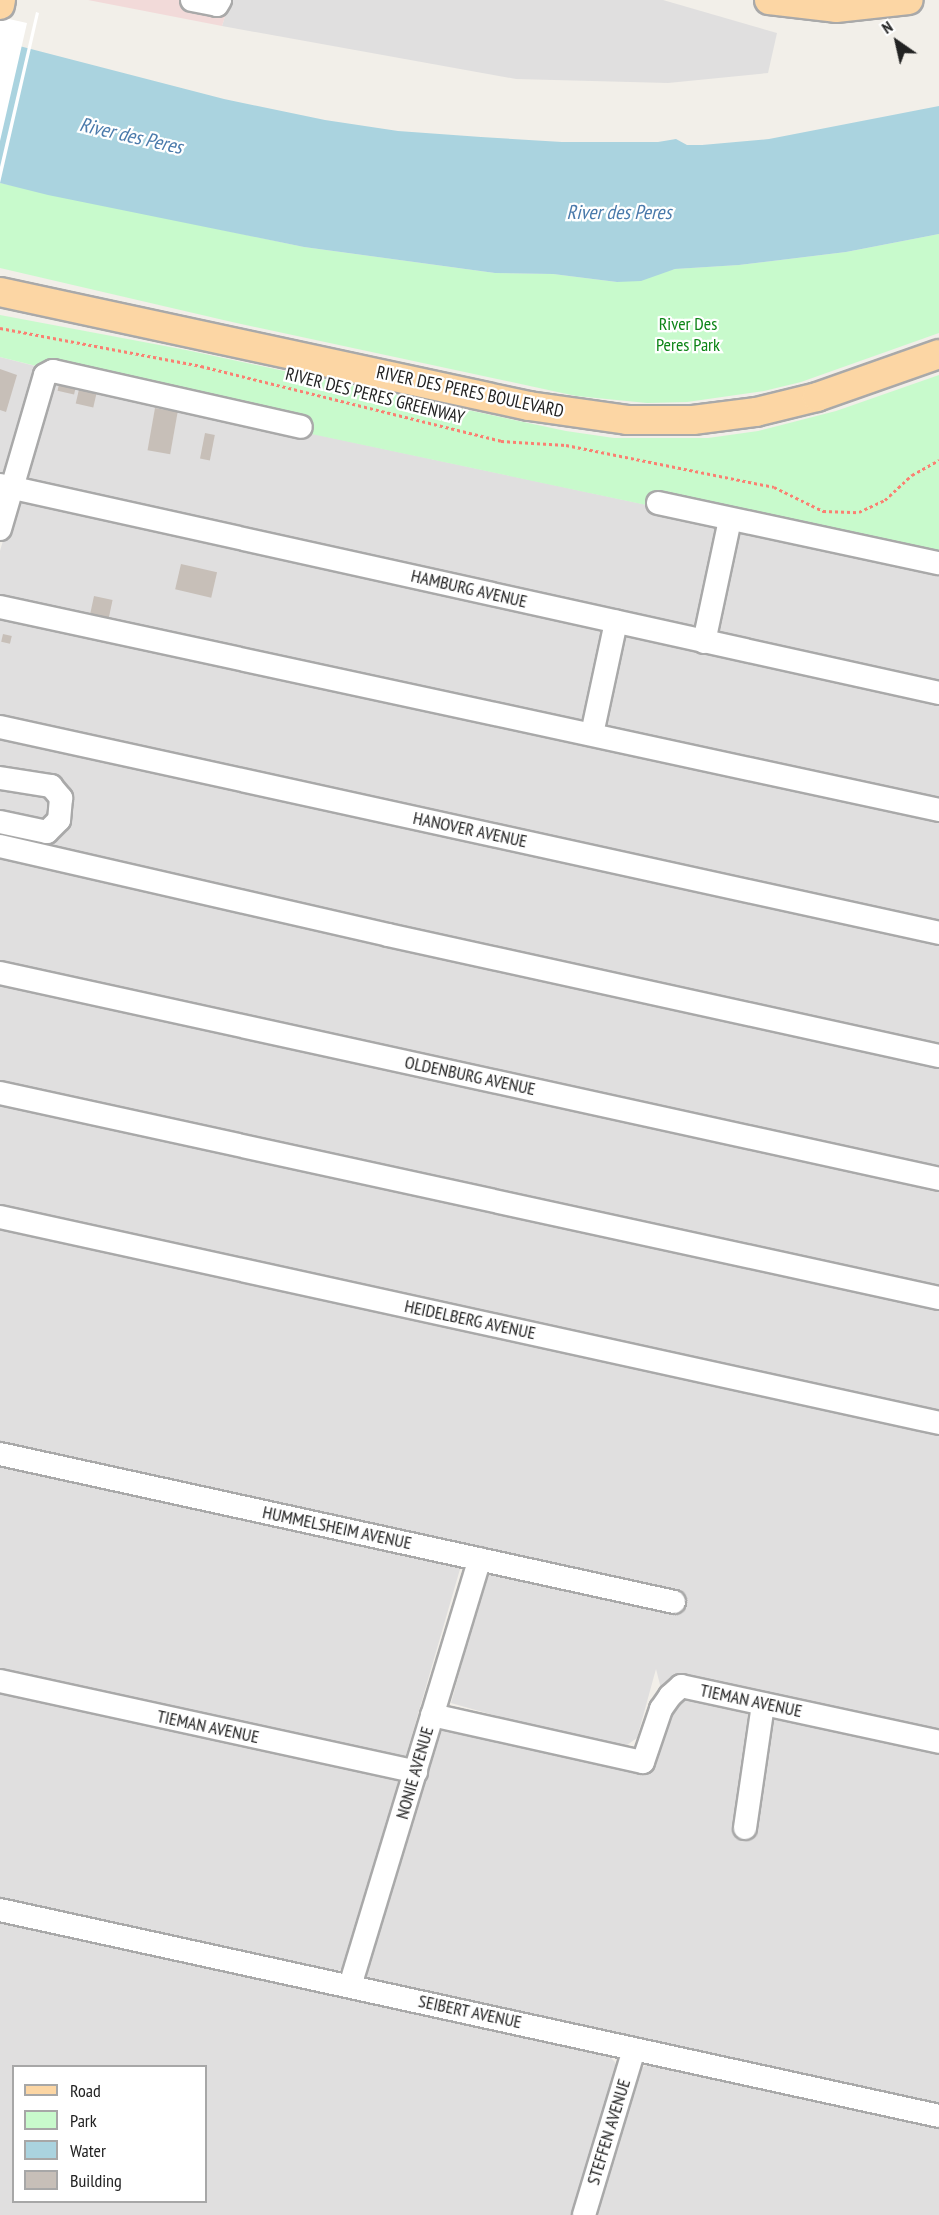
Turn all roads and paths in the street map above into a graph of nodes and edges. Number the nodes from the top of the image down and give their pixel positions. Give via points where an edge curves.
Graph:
1 (1, 0) edge
2 (192, 0) edge
3 (220, 0) edge
4 (769, 0) edge
5 (909, 0) edge
6 (0, 5) edge
7 (0, 292) edge
8 (0, 328) edge
9 (939, 354) edge
10 (301, 427) dead end
11 (939, 460) edge
12 (6, 486) edge
13 (658, 503) dead end
14 (730, 520) junction
15 (0, 529) edge
16 (939, 562) edge
17 (0, 608) edge
18 (616, 622) junction
19 (705, 642) junction
20 (939, 693) edge
21 (0, 727) edge
22 (592, 734) junction
23 (0, 778) edge
24 (939, 810) edge
25 (0, 822) edge
26 (0, 846) edge
27 (939, 933) edge
28 (0, 973) edge
29 (939, 1056) edge
30 (0, 1093) edge
31 (939, 1179) edge
32 (0, 1217) edge
33 (939, 1298) edge
34 (939, 1423) edge
35 (0, 1454) edge
36 (480, 1559) junction
37 (674, 1602) dead end
38 (0, 1681) edge
39 (764, 1704) junction
40 (432, 1715) junction
41 (939, 1742) edge
42 (416, 1772) junction
43 (745, 1828) dead end
44 (0, 1910) edge
45 (350, 1986) junction
46 (634, 2049) junction
47 (939, 2116) edge
48 (584, 2215) edge

1 - 6 main road
2 - 3 street via 217,5
4 - 5 main road via 836,8
7 - 9 main road, RIVER DES PERES BOULEVARD via 529,406 627,420 693,420 756,412 828,394
8 - 11 path, RIVER DES PERES GREENWAY via 201,366 501,441 566,445 774,487 823,511 859,512 885,500 912,475
10 - 12 street via 53,371 45,375
12 - 15 street
12 - 18 street, HAMBURG AVENUE
13 - 14 street
14 - 16 street
14 - 19 street
17 - 22 street
18 - 19 street, HAMBURG AVENUE
18 - 22 street
19 - 20 street, HAMBURG AVENUE
21 - 27 street, HANOVER AVENUE
22 - 24 street
23 - 25 street via 51,786 61,798 59,820 47,832
26 - 29 street
28 - 31 street, OLDENBURG AVENUE
30 - 33 street
32 - 34 street, HEIDELBERG AVENUE
35 - 36 street, HUMMELSHEIM AVENUE
36 - 37 street, HUMMELSHEIM AVENUE
36 - 40 street, NONIE AVENUE
38 - 42 street, TIEMAN AVENUE
39 - 40 street, TIEMAN AVENUE via 681,1686 661,1709 643,1761
39 - 41 street, TIEMAN AVENUE
39 - 43 street
40 - 42 street, NONIE AVENUE
42 - 45 street, NONIE AVENUE
44 - 45 street, SEIBERT AVENUE
45 - 46 street, SEIBERT AVENUE
46 - 47 street, SEIBERT AVENUE
46 - 48 street, STEFFEN AVENUE

